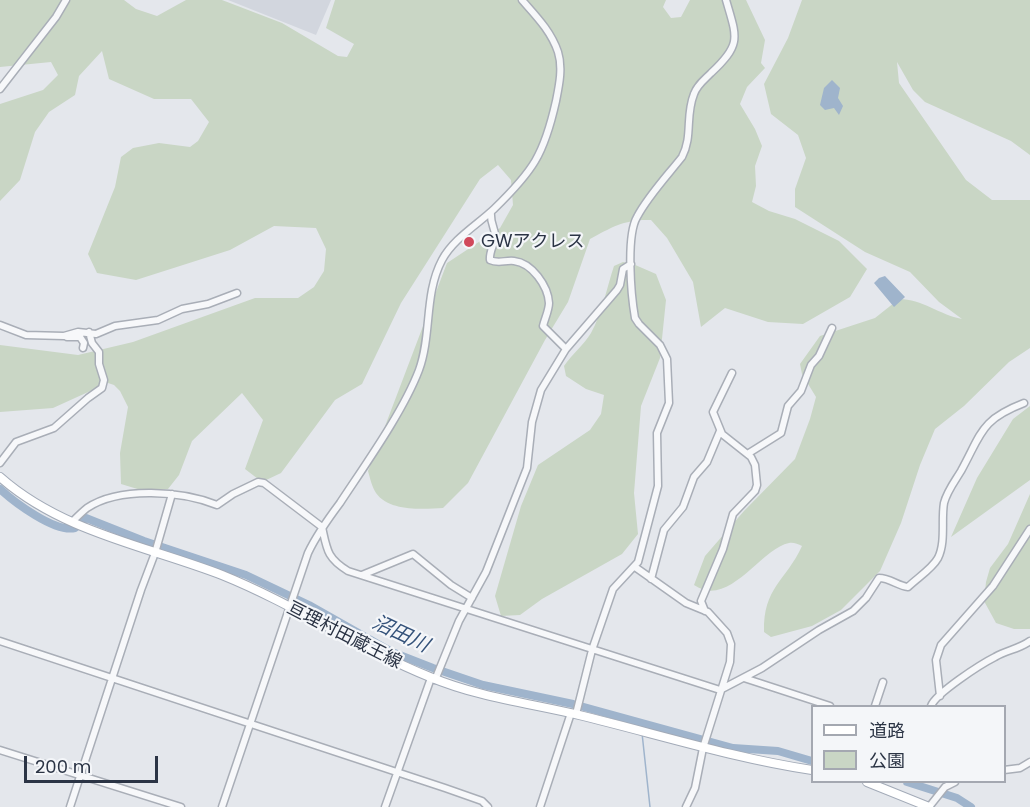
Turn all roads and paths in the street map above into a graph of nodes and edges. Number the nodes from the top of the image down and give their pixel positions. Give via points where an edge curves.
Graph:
1 (66, 0) edge
2 (522, 0) edge
3 (726, 0) edge
4 (0, 89) edge
5 (491, 212) junction
6 (631, 264) junction
7 (237, 293) dead end
8 (0, 325) edge
9 (832, 328) dead end
10 (89, 332) junction
11 (64, 336) junction
12 (83, 348) dead end
13 (566, 349) junction
14 (732, 373) dead end
15 (1024, 403) dead end
16 (720, 431) junction
17 (749, 453) junction
18 (0, 463) edge
19 (0, 477) edge
20 (172, 494) junction
21 (77, 523) junction
22 (322, 527) junction
23 (1030, 529) edge
24 (155, 553) junction
25 (634, 567) junction
26 (362, 575) junction
27 (651, 579) junction
28 (472, 598) junction
29 (289, 607) junction
30 (466, 609) junction
31 (705, 611) junction
32 (0, 640) edge
33 (1030, 641) edge
34 (592, 650) junction
35 (113, 678) junction
36 (744, 678) junction
37 (433, 679) junction
38 (883, 682) dead end
39 (720, 690) junction
40 (940, 696) junction
41 (827, 705) edge
42 (875, 705) edge
43 (931, 705) edge
44 (574, 714) junction
45 (249, 723) junction
46 (703, 748) junction
47 (0, 750) edge
48 (1030, 762) edge
49 (811, 770) edge
50 (1006, 770) edge
51 (397, 772) junction
52 (80, 775) junction
53 (869, 783) edge
54 (943, 784) edge
55 (70, 807) edge
56 (181, 807) edge
57 (222, 807) edge
58 (386, 807) edge
59 (488, 807) edge
60 (540, 807) edge
61 (686, 807) edge
62 (929, 807) edge

1 - 4 street
2 - 5 street via 552,38 559,54 559,88 538,159
3 - 6 street via 735,29 734,47 696,89 690,104 687,148 638,215
5 - 13 street via 495,238 490,260 523,264 541,280 549,299 543,326
5 - 22 street via 444,255 431,288 419,369 381,439
6 - 13 street via 623,269 617,290
6 - 25 street via 635,318 665,352 669,384 668,409 657,434 656,496
7 - 10 street via 158,320 114,326 96,334
8 - 11 street via 27,335
9 - 17 street via 801,391 788,406 781,433
10 - 11 street
10 - 18 street via 99,352 102,388 54,428 16,442
11 - 12 street via 80,337
13 - 28 street via 534,408 527,468
14 - 16 street via 713,412
15 - 36 street via 995,416 974,443 945,501 941,546 932,564 908,586 879,578 853,611
16 - 17 street
16 - 27 street via 707,462 694,477 683,507 664,530
17 - 31 street via 757,485 733,514 701,601
19 - 21 main road, 亘理村田蔵王線 via 35,504
20 - 21 street via 112,498 87,508
20 - 22 street via 217,505 258,482 264,483
20 - 24 street
21 - 24 main road, 亘理村田蔵王線
22 - 26 street via 331,559
22 - 29 street via 308,553
23 - 40 street via 993,586 941,645 936,660
24 - 29 main road, 亘理村田蔵王線 via 223,576
24 - 35 street
25 - 27 street
25 - 34 street via 614,589
26 - 28 street via 413,555
26 - 30 street
27 - 31 street
28 - 30 street
29 - 37 main road, 亘理村田蔵王線
29 - 45 street
30 - 34 street
30 - 37 street
31 - 39 street via 728,633 731,644 730,662
32 - 35 street
33 - 40 street via 994,657
34 - 39 street
34 - 44 street
35 - 45 street
35 - 52 street
36 - 39 street
36 - 41 street
37 - 44 main road, 亘理村田蔵王線 via 481,695
37 - 51 street
38 - 42 street
39 - 46 street
40 - 43 street
44 - 46 main road, 亘理村田蔵王線
44 - 60 street
45 - 51 street
45 - 57 street
46 - 49 main road, 亘理村田蔵王線
46 - 61 street via 695,788
47 - 52 street
48 - 50 street
51 - 58 street
51 - 59 street via 482,801
52 - 55 street
52 - 56 street
53 - 62 main road
54 - 62 street

